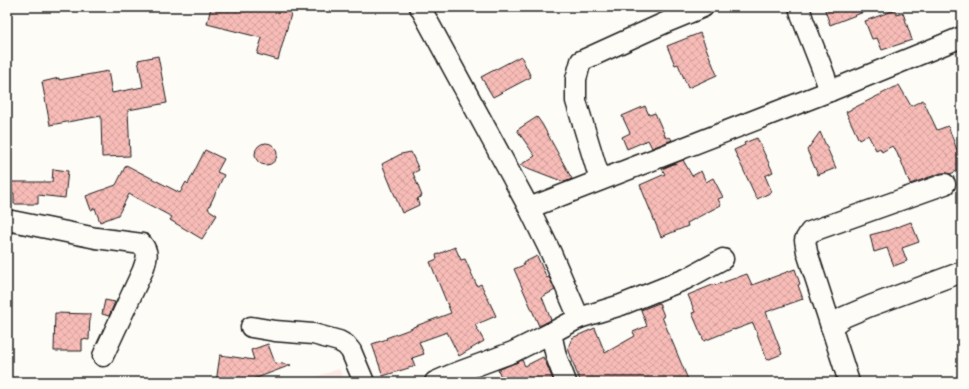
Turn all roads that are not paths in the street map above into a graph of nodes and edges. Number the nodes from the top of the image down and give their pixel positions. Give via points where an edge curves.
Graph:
1 (420, 7) edge
2 (704, 7) edge
3 (799, 7) edge
4 (962, 37) edge
5 (830, 91) junction
6 (600, 180) junction
7 (945, 184) dead end
8 (529, 208) junction
9 (7, 220) edge
10 (723, 259) dead end
11 (962, 272) edge
12 (579, 318) junction
13 (831, 326) junction
14 (251, 327) dead end
15 (551, 333) junction
16 (103, 356) dead end
17 (364, 382) edge
18 (435, 382) edge
19 (566, 382) edge
20 (849, 382) edge

1 - 8 street
2 - 6 street via 581,61 576,79 576,101
3 - 5 street
4 - 5 street
5 - 6 street
6 - 8 street
7 - 13 street via 810,232 805,240 807,252
8 - 12 street
9 - 16 street via 96,238 142,244 146,249 148,255 143,270
10 - 12 street via 686,279 621,305
11 - 13 street via 870,306 844,317
12 - 15 street
13 - 20 street
14 - 17 street via 313,334 339,341 351,351
15 - 18 street via 513,352
15 - 19 street

